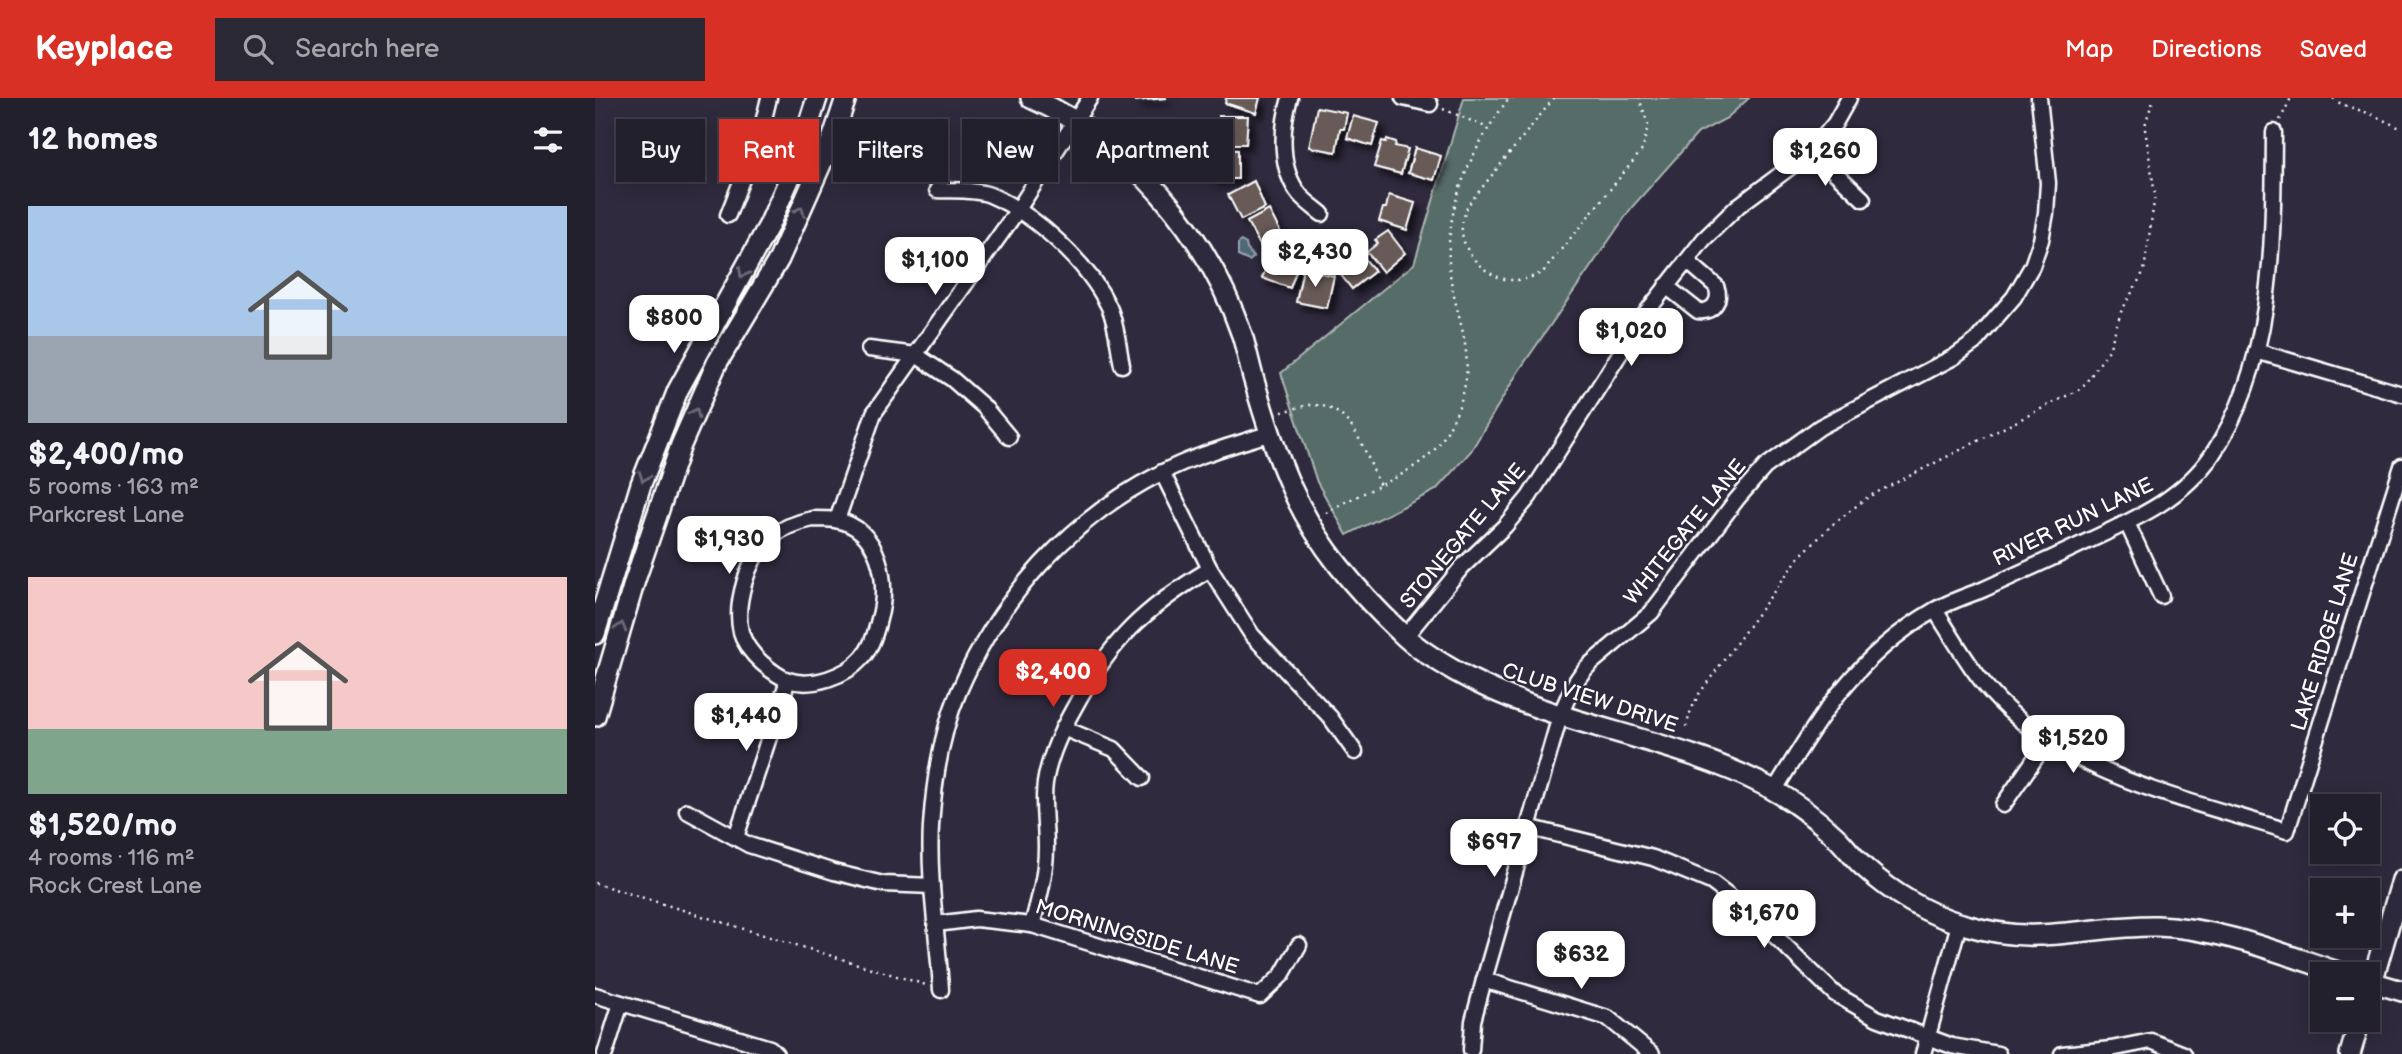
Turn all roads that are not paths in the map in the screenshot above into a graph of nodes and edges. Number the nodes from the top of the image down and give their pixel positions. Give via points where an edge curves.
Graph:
1 (769, 98) edge
2 (817, 98) edge
3 (846, 98) edge
4 (1031, 98) edge
5 (1090, 98) edge
6 (1290, 98) edge
7 (1403, 98) edge
8 (1849, 98) edge
9 (2039, 98) edge
10 (1430, 104) dead end
11 (1077, 119) edge
12 (1072, 120) edge
13 (1072, 127) edge
14 (2274, 132) road end
15 (1812, 151) junction
16 (1150, 182) edge
17 (937, 190) dead end
18 (1863, 199) dead end
19 (1017, 211) junction
20 (1322, 214) dead end
21 (728, 215) dead end
22 (1687, 261) junction
23 (1666, 286) junction
24 (869, 349) dead end
25 (2256, 351) junction
26 (916, 355) junction
27 (1122, 365) dead end
28 (2402, 394) edge
29 (1268, 425) junction
30 (1009, 437) dead end
31 (2402, 466) edge
32 (1162, 472) junction
33 (837, 520) junction
34 (2127, 523) junction
35 (1210, 569) junction
36 (2161, 596) dead end
37 (1935, 610) junction
38 (595, 634) edge
39 (1405, 637) junction
40 (788, 680) junction
41 (595, 716) edge
42 (1560, 716) junction
43 (1063, 728) junction
44 (2048, 740) junction
45 (1355, 752) dead end
46 (1142, 778) dead end
47 (1775, 791) junction
48 (2003, 805) dead end
49 (687, 811) dead end
50 (1527, 827) junction
51 (736, 838) junction
52 (2402, 880) edge
53 (932, 886) junction
54 (936, 924) junction
55 (1958, 924) junction
56 (1032, 925) junction
57 (1299, 945) dead end
58 (2377, 962) edge
59 (2310, 963) edge
60 (1484, 980) junction
61 (2380, 988) edge
62 (941, 989) road end
63 (2402, 991) edge
64 (595, 995) edge
65 (621, 1003) junction
66 (2356, 1032) edge
67 (1929, 1037) junction
68 (1471, 1050) dead end
69 (605, 1054) edge
70 (776, 1054) edge
71 (1652, 1054) edge
72 (1923, 1054) edge
73 (1999, 1054) edge
74 (2062, 1054) edge
75 (2184, 1054) edge
76 (2350, 1054) edge

1 - 21 street
2 -> 38 street via 796,164 769,225 678,390 641,484
41 -> 3 street via 681,445 717,363 779,259
4 - 12 street, CLUB VIEW DRIVE
5 - 11 street
6 - 20 street via 1284,155 1300,194
7 - 10 street
8 - 15 street, STONEGATE LANE
9 - 42 street, WHITEGATE LANE via 2048,183 2046,213 2032,266 2014,297 1975,342 1954,357 1820,427 1765,467 1651,613 1580,674
13 - 19 street
14 - 25 street, RIVER RUN LANE via 2270,266
15 - 18 street
15 - 22 street, STONEGATE LANE via 1738,206
16 - 29 street, CLUB VIEW DRIVE via 1195,238 1229,303
17 - 19 street via 988,194
19 - 26 street
19 - 27 street via 1052,236 1093,283 1109,307
22 - 23 street, STONEGATE LANE
22 - 23 street via 1716,286 1714,306 1705,312 1698,310
23 - 39 street, STONEGATE LANE via 1529,497 1462,567
24 - 26 street
25 - 28 street
25 - 34 street, RIVER RUN LANE via 2229,425 2211,456 2153,511
26 - 30 street via 984,407
26 - 33 street via 874,413
29 - 32 street
29 - 39 street, CLUB VIEW DRIVE via 1293,491 1329,554
31 - 44 street, LAKE RIDGE LANE via 2287,831 2130,781
32 - 35 street
32 - 53 street via 1074,531 1004,607 980,648 958,692 937,770
33 - 40 street via 802,521 779,531 762,547 749,573 739,612 741,632 754,656
33 - 40 street via 867,539 883,569 884,600 876,630 863,657 844,673 822,681
34 - 36 street
34 - 37 street, RIVER RUN LANE
35 - 43 street via 1133,625 1098,665
35 - 45 street via 1252,635 1329,717
37 - 44 street via 1999,701
37 - 47 street, RIVER RUN LANE via 1866,662 1841,688
39 - 42 street, CLUB VIEW DRIVE via 1476,683
40 - 51 street
42 - 47 street, CLUB VIEW DRIVE via 1697,757
42 - 50 street, WHITEGATE LANE
43 - 46 street via 1114,749
43 - 56 street via 1045,781 1045,865
44 - 48 street
47 - 55 street, CLUB VIEW DRIVE via 1835,836 1890,889
49 - 51 street
50 - 60 street, WHITEGATE LANE
50 - 67 street via 1653,859 1711,882 1748,910 1835,994 1877,1018
51 - 53 street via 860,880
52 - 58 street
53 - 54 street
54 - 56 street, MORNINGSIDE LANE via 976,919
54 - 62 street
55 - 59 street, CLUB VIEW DRIVE via 2034,936 2161,926 2229,938
55 - 67 street
56 - 57 street, MORNINGSIDE LANE via 1260,996 1282,975
60 - 68 street, WHITEGATE LANE
60 - 71 street via 1608,1018
61 - 63 street
64 - 65 street
65 - 69 street
65 - 70 street via 770,1048
66 - 76 street
67 - 72 street
67 - 73 street
74 - 75 street via 2151,1041

